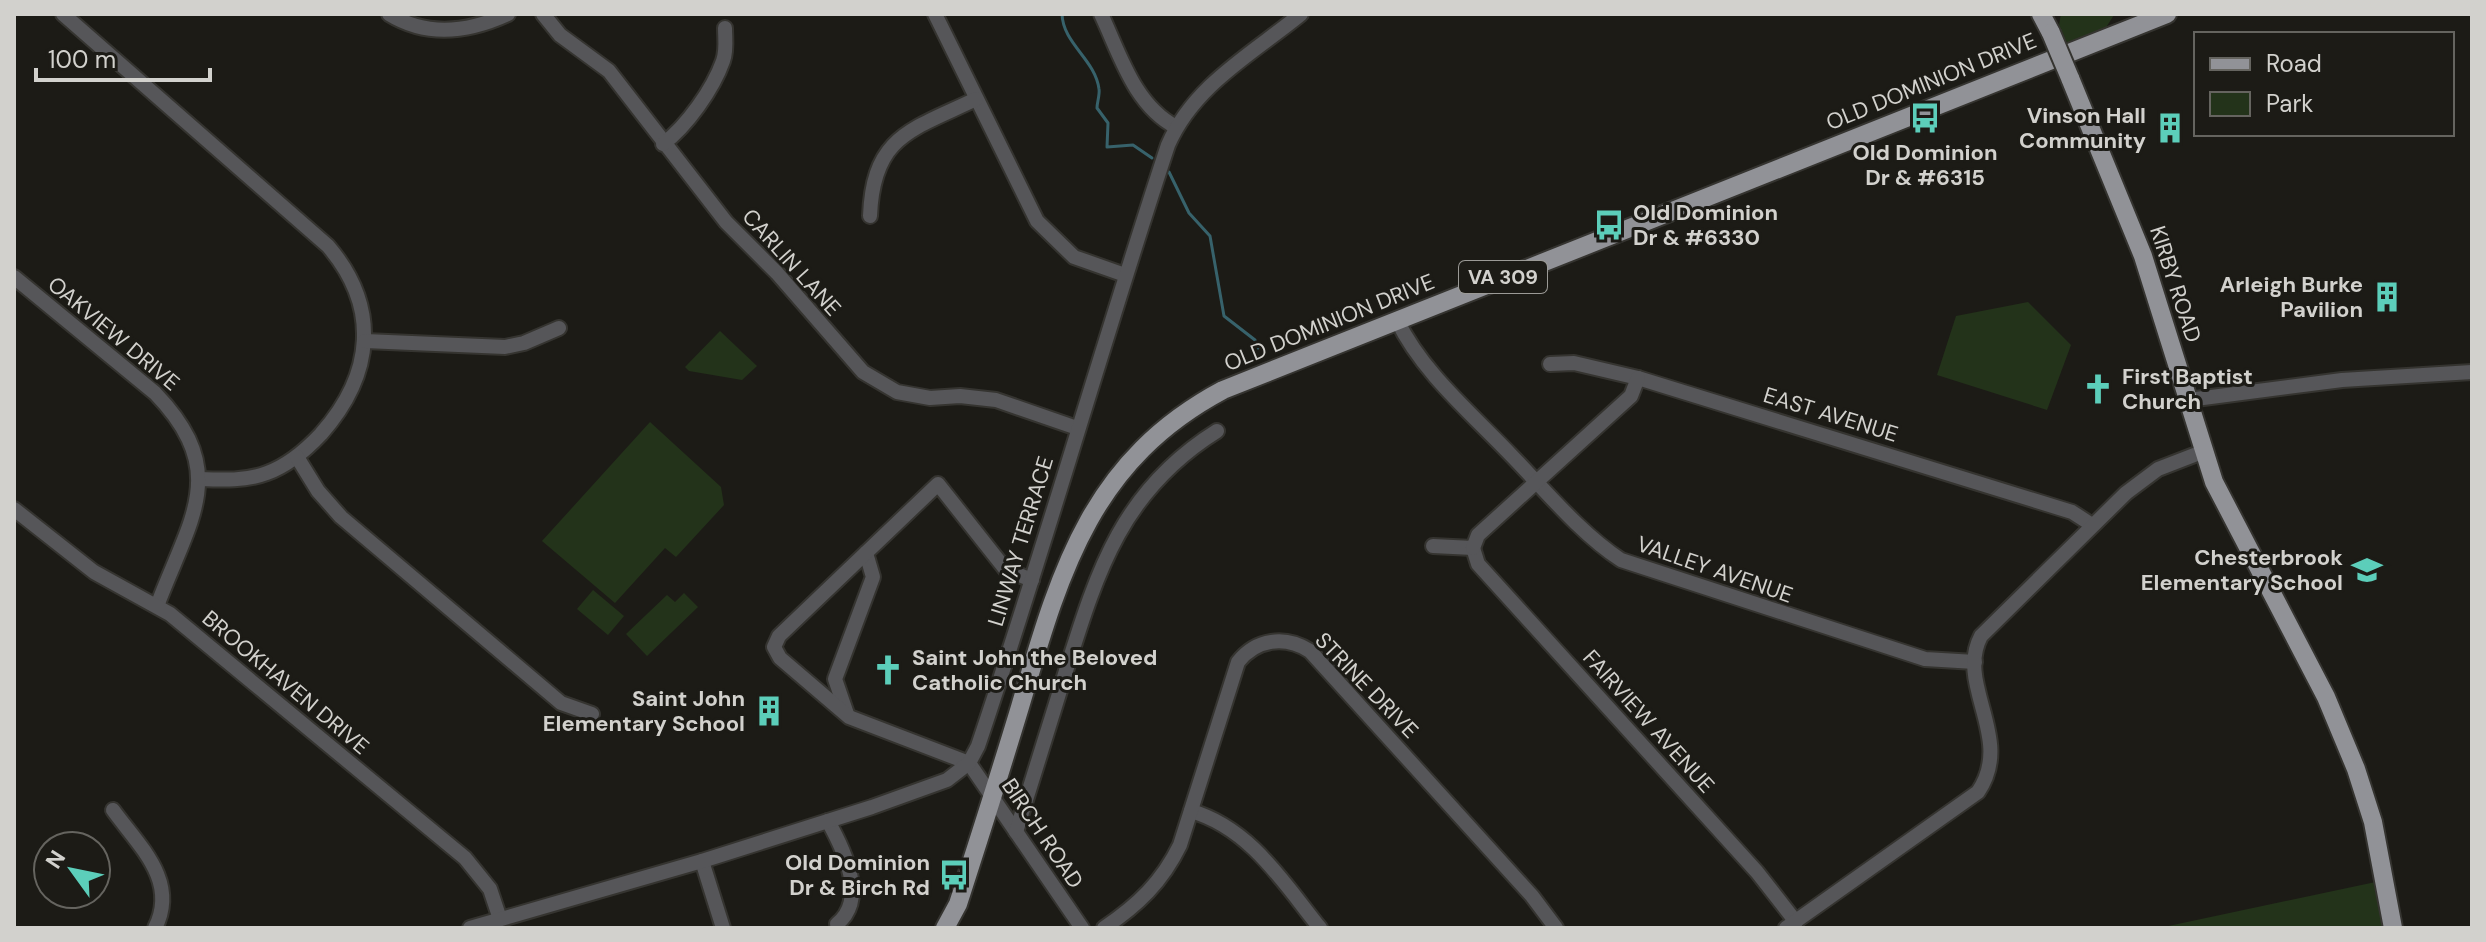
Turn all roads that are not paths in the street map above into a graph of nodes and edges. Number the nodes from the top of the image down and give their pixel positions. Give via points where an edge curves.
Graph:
1 (63, 14) edge
2 (389, 14) edge
3 (508, 14) edge
4 (543, 14) edge
5 (935, 14) edge
6 (1101, 14) edge
7 (1301, 14) edge
8 (2041, 14) edge
9 (2167, 14) edge
10 (2127, 21) edge
11 (725, 28) dead end
12 (976, 99) junction
13 (1176, 127) junction
14 (663, 144) junction
15 (870, 216) dead end
16 (1125, 275) junction
17 (14, 277) edge
18 (1397, 320) junction
19 (559, 328) dead end
20 (365, 341) junction
21 (1550, 364) dead end
22 (2472, 372) edge
23 (1638, 378) junction
24 (2188, 400) junction
25 (1077, 428) junction
26 (1217, 431) dead end
27 (2202, 452) junction
28 (297, 457) junction
29 (200, 479) junction
30 (1536, 481) junction
31 (14, 509) edge
32 (2092, 525) junction
33 (1433, 546) dead end
34 (1473, 548) junction
35 (866, 553) junction
36 (1032, 580) junction
37 (157, 606) junction
38 (1975, 662) junction
39 (592, 714) dead end
40 (849, 717) junction
41 (969, 763) junction
42 (992, 798) junction
43 (113, 810) dead end
44 (1191, 811) junction
45 (828, 821) junction
46 (1016, 832) junction
47 (702, 861) junction
48 (500, 919) junction
49 (837, 924) dead end
50 (1791, 925) edge
51 (155, 928) edge
52 (470, 928) edge
53 (723, 928) edge
54 (945, 928) edge
55 (1082, 928) edge
56 (1104, 928) edge
57 (1320, 928) edge
58 (1556, 928) edge
59 (2393, 928) edge

1 - 20 street via 328,246 359,297
2 - 3 street via 448,31
4 - 14 street, CARLIN LANE via 560,35 609,71
5 - 12 street
6 - 13 street via 1128,74 1151,109
7 - 13 street, LINWAY TERRACE via 1208,86
8 - 24 main road, KIRBY ROAD, bridge via 2139,243
9 - 10 main road, OLD DOMINION DRIVE / VA 309
10 - 18 main road, OLD DOMINION DRIVE / VA 309
11 - 14 street via 719,69 683,127
12 - 15 street via 892,144 875,169
12 - 16 street via 1047,234 1081,261
13 - 16 street, LINWAY TERRACE
14 - 25 street, CARLIN LANE via 726,222 874,381 918,397 996,400
16 - 25 street, LINWAY TERRACE
17 - 29 street, OAKVIEW DRIVE via 172,412 194,446
18 - 30 street, VALLEY AVENUE via 1415,353
18 - 42 main road, OLD DOMINION DRIVE / VA 309 via 1199,403 1155,435 1116,476 1068,558
19 - 20 street via 505,347
20 - 28 street via 360,368 343,405
21 - 23 street, EAST AVENUE via 1574,363
22 - 24 street via 2334,381
23 - 30 street via 1631,396
23 - 32 street, EAST AVENUE via 2072,512
24 - 27 main road, KIRBY ROAD
25 - 36 street, LINWAY TERRACE
26 - 46 street via 1154,482 1108,549
27 - 32 street via 2158,469
27 - 59 main road, KIRBY ROAD via 2232,523 2326,697 2348,751 2373,822
28 - 29 street via 265,474
28 - 39 street via 341,517 561,703
29 - 37 street, OAKVIEW DRIVE via 198,498
30 - 34 street via 1478,535
30 - 38 street, VALLEY AVENUE via 1621,560 1925,659
31 - 37 street, BROOKHAVEN DRIVE via 94,572
32 - 38 street via 1987,628 1976,645
33 - 34 street
34 - 50 street, FAIRVIEW AVENUE via 1478,564 1757,872
35 - 36 street via 938,484 1006,570
35 - 40 street via 873,577 835,679
35 - 40 street via 779,636 774,647
36 - 41 street, LINWAY TERRACE
37 - 48 street, BROOKHAVEN DRIVE via 465,858 490,889
38 - 50 street via 1992,751 1987,780 1978,792
40 - 41 street
41 - 42 street, BIRCH ROAD
41 - 45 street via 947,780
42 - 46 street, BIRCH ROAD
42 - 54 main road, OLD DOMINION DRIVE / VA 309 via 958,904
43 - 51 street via 160,874 164,898
44 - 56 street, STRINE DRIVE via 1158,884
44 - 57 street via 1222,822 1253,847
44 - 58 street, STRINE DRIVE via 1238,662 1252,648 1290,641 1310,651
45 - 47 street
45 - 49 street via 842,848 852,892 851,909
46 - 55 street, BIRCH ROAD
47 - 48 street
47 - 53 street
48 - 52 street

